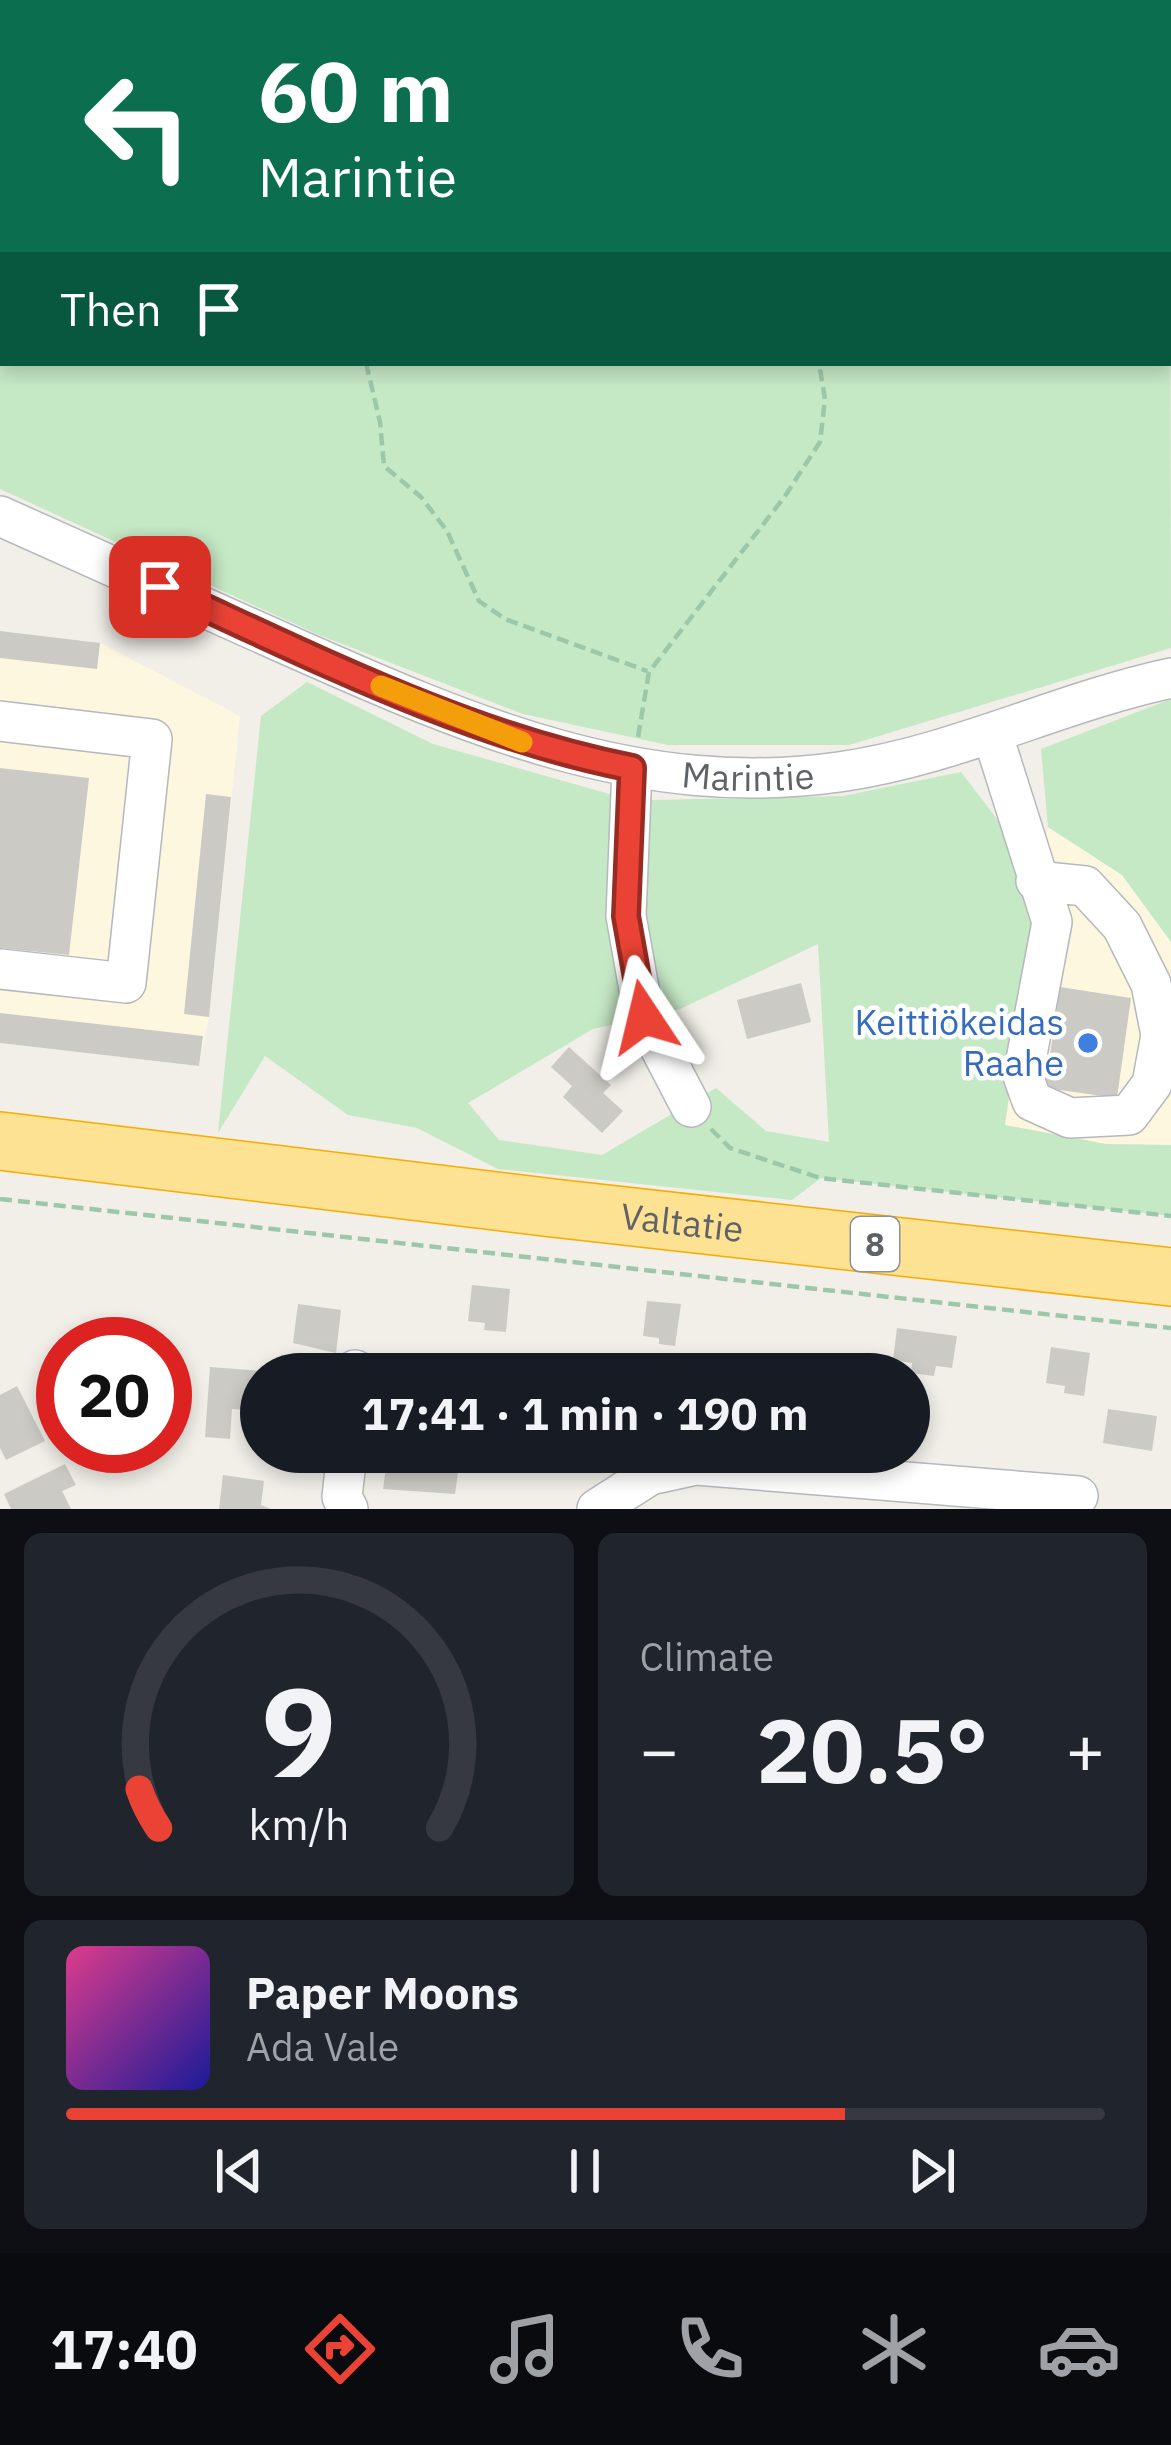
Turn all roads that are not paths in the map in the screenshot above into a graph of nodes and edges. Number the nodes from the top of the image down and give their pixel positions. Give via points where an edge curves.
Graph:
1 (0, 516) edge
2 (1171, 678) edge
3 (0, 721) edge
4 (992, 733) junction
5 (632, 768) junction
6 (1036, 881) junction
7 (0, 969) edge
8 (691, 1108) road end
9 (0, 1141) edge
10 (0, 1153) edge
11 (196, 1166) junction
12 (1171, 1277) edge
13 (345, 1473) edge
14 (1078, 1496) dead end
15 (348, 1509) edge
16 (597, 1509) edge

1 - 5 street, Marintie via 440,712 538,747
2 - 4 street, Marintie
3 - 7 street via 152,739 126,982
4 - 5 street, Marintie via 894,762 792,777
4 - 6 street
5 - 8 street via 626,916 644,1017
6 - 6 street via 1052,922 1023,1076 1032,1101 1070,1118 1129,1115 1152,1084 1161,1035 1151,984 1122,926 1085,886
9 - 11 highway, Valtatie / 8
10 - 11 highway, Valtatie / 8
11 - 12 highway, Valtatie / 8
13 - 15 street
14 - 16 street via 696,1465 650,1475

